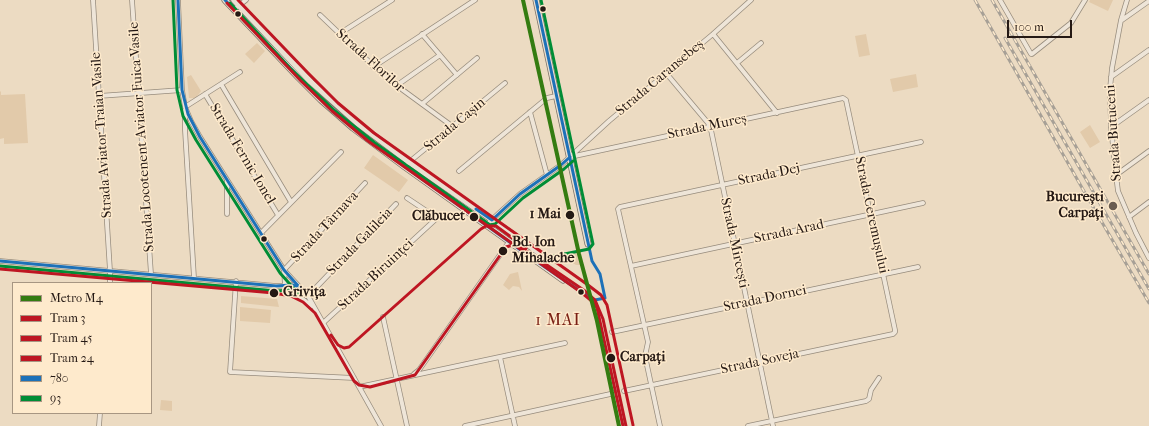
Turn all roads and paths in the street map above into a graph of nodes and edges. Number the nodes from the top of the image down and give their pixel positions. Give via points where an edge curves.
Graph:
1 (93, 0) edge
2 (132, 0) edge
3 (178, 0) edge
4 (225, 0) edge
5 (234, 0) edge
6 (246, 0) edge
7 (392, 0) edge
8 (475, 0) edge
9 (536, 0) edge
10 (751, 0) edge
11 (1085, 0) edge
12 (1127, 0) edge
13 (1149, 0) edge
14 (1001, 1) edge
15 (239, 5) junction
16 (234, 10) junction
17 (320, 15) dead end
18 (1122, 20) junction
19 (339, 34) junction
20 (422, 34) junction
21 (713, 34) junction
22 (761, 43) dead end
23 (1149, 50) edge
24 (440, 55) junction
25 (477, 58) dead end
26 (737, 63) junction
27 (373, 66) junction
28 (240, 72) dead end
29 (666, 73) junction
30 (456, 75) junction
31 (1110, 78) junction
32 (505, 83) dead end
33 (221, 84) junction
34 (396, 86) junction
35 (182, 90) junction
36 (138, 93) junction
37 (205, 94) junction
38 (99, 96) junction
39 (556, 96) junction
40 (845, 98) joint
41 (1149, 100) edge
42 (422, 104) junction
43 (185, 107) junction
44 (530, 112) junction
45 (777, 113) junction
46 (452, 126) junction
47 (710, 126) junction
48 (1111, 127) junction
49 (921, 142) dead end
50 (1149, 151) edge
51 (341, 152) dead end
52 (858, 156) junction
53 (570, 157) junction
54 (410, 162) junction
55 (405, 167) junction
56 (459, 171) dead end
57 (547, 174) junction
58 (1116, 175) junction
59 (227, 180) junction
60 (365, 183) dead end
61 (722, 185) junction
62 (407, 198) dead end
63 (291, 202) junction
64 (1149, 202) edge
65 (923, 203) dead end
66 (396, 204) dead end
67 (227, 214) dead end
68 (278, 215) junction
69 (871, 215) junction
70 (1129, 217) junction
71 (492, 220) junction
72 (486, 225) junction
73 (261, 232) junction
74 (509, 242) junction
75 (588, 244) dead end
76 (734, 244) junction
77 (1148, 252) edge
78 (541, 254) joint
79 (529, 256) junction
80 (1149, 258) edge
81 (0, 261) edge
82 (631, 266) junction
83 (918, 267) dead end
84 (110, 270) junction
85 (284, 270) junction
86 (151, 274) junction
87 (883, 274) junction
88 (291, 277) junction
89 (194, 278) junction
90 (563, 280) dead end
91 (236, 281) junction
92 (110, 282) edge
93 (285, 286) junction
94 (300, 288) junction
95 (308, 296) junction
96 (747, 303) junction
97 (314, 307) junction
98 (383, 317) dead end
99 (324, 323) junction
100 (644, 325) junction
101 (612, 332) dead end
102 (895, 332) joint
103 (565, 343) dead end
104 (500, 357) junction
105 (759, 362) junction
106 (413, 375) junction
107 (354, 378) junction
108 (878, 378) dead end
109 (396, 379) junction
110 (651, 386) junction
111 (359, 387) junction
112 (624, 391) dead end
113 (615, 393) joint
114 (100, 414) edge
115 (513, 416) junction
116 (772, 421) junction
117 (99, 426) edge
118 (380, 426) edge
119 (407, 426) edge
120 (465, 426) edge
121 (515, 426) edge
122 (622, 426) edge
123 (660, 426) edge
124 (748, 426) edge
125 (773, 426) edge

1 - 38 street, Strada Aviator Traian Vasile
2 - 36 street, Strada Locotenent Aviator Fuica Vasile
3 - 35 street
4 - 16 main road
5 - 15 main road
6 - 15 street
7 - 19 street
8 - 20 street
9 - 39 main road
10 - 21 street, Strada Caransebeș
11 - 14 street via 1071,23 1032,54
12 - 18 street, Strada Butuceni
13 - 18 street
15 - 16 street
15 - 54 main road via 324,95
16 - 55 main road via 321,100
17 - 19 street, Strada Florilor
18 - 31 street, Strada Butuceni
19 - 27 street, Strada Florilor
20 - 24 street
20 - 27 street
21 - 26 street
21 - 29 street, Strada Caransebeș
22 - 26 street
23 - 31 street
24 - 30 street
24 - 34 street
25 - 30 street
26 - 45 street
27 - 34 street, Strada Florilor
28 - 33 street
29 - 47 street, Strada Mircești
29 - 53 street, Strada Caransebeș
30 - 42 street
31 - 48 street, Strada Butuceni
32 - 46 street, Strada Cașin
33 - 37 street
33 - 63 street
34 - 42 street, Strada Florilor
35 - 36 street
35 - 43 street
36 - 38 street
36 - 86 street, Strada Locotenent Aviator Fuica Vasile
37 - 43 street
37 - 68 street, Strada Fernic Ionel
38 - 84 street, Strada Aviator Traian Vasile
39 - 44 street via 547,98
39 - 53 main road
40 - 45 street, Strada Mureș
40 - 52 street, Strada Ceremușului
41 - 48 street
42 - 46 street, Strada Florilor
43 - 59 street via 195,129
43 - 89 street
44 - 56 street
44 - 57 street
45 - 47 street, Strada Mureș
46 - 54 street, Strada Cașin
47 - 53 street, Strada Mureș
47 - 61 street, Strada Mircești
48 - 58 street, Strada Butuceni
49 - 52 street, Strada Dej
50 - 58 street
51 - 63 street
52 - 61 street, Strada Dej
52 - 69 street, Strada Ceremușului
53 - 57 street, Strada Caransebeș
53 - 75 main road
54 - 55 street, Strada Cașin
54 - 71 main road
55 - 72 main road
57 - 71 street, Strada Caransebeș
58 - 70 street, Strada Butuceni via 1118,191
59 - 67 street
59 - 73 street
60 - 85 street, Strada Târnava
61 - 76 street, Strada Mircești
61 - 82 street, Strada Dej via 620,207 618,209
62 - 99 street, Strada Biruinței via 437,218
63 - 68 street
64 - 70 street
65 - 69 street, Strada Arad
66 - 95 street, Strada Galileia
68 - 73 street
69 - 76 street, Strada Arad
69 - 87 street, Strada Ceremușului
70 - 77 street, Strada Butuceni
71 - 72 street, Strada Caransebeș
71 - 78 main road
72 - 74 main road
73 - 85 street
74 - 79 main road
74 - 106 street
76 - 82 street, Strada Arad
76 - 96 street, Strada Mircești
77 - 80 street, Strada Butuceni
78 - 79 street
79 - 90 main road
81 - 84 street
82 - 100 street
83 - 87 street, Strada Dornei
84 - 86 street
84 - 92 street, Strada Aviator Traian Vasile
85 - 88 street
85 - 93 street
86 - 89 street
87 - 96 street, Strada Dornei
87 - 102 street, Strada Ceremușului
88 - 93 street
88 - 94 street
89 - 91 street
91 - 93 street
91 - 107 street via 230,372
93 - 94 street
93 - 97 street
94 - 95 street
95 - 97 street
96 - 100 street, Strada Dornei
96 - 105 street, Strada Mircești
97 - 99 street
98 - 109 street
99 - 107 street
100 - 101 street, Strada Dornei
100 - 110 street via 648,342 645,356
102 - 105 street, Strada Soveja
103 - 104 street
104 - 106 street
104 - 115 street
105 - 110 street, Strada Soveja
105 - 116 street, Strada Mircești
106 - 109 street
107 - 111 street
108 - 116 street via 866,401
109 - 111 street
109 - 119 street
110 - 112 street, Strada Soveja
110 - 123 street
111 - 118 street
113 - 115 street
113 - 122 main road
114 - 117 street
115 - 120 street
115 - 121 street
116 - 124 street
116 - 125 street, Strada Mircești

